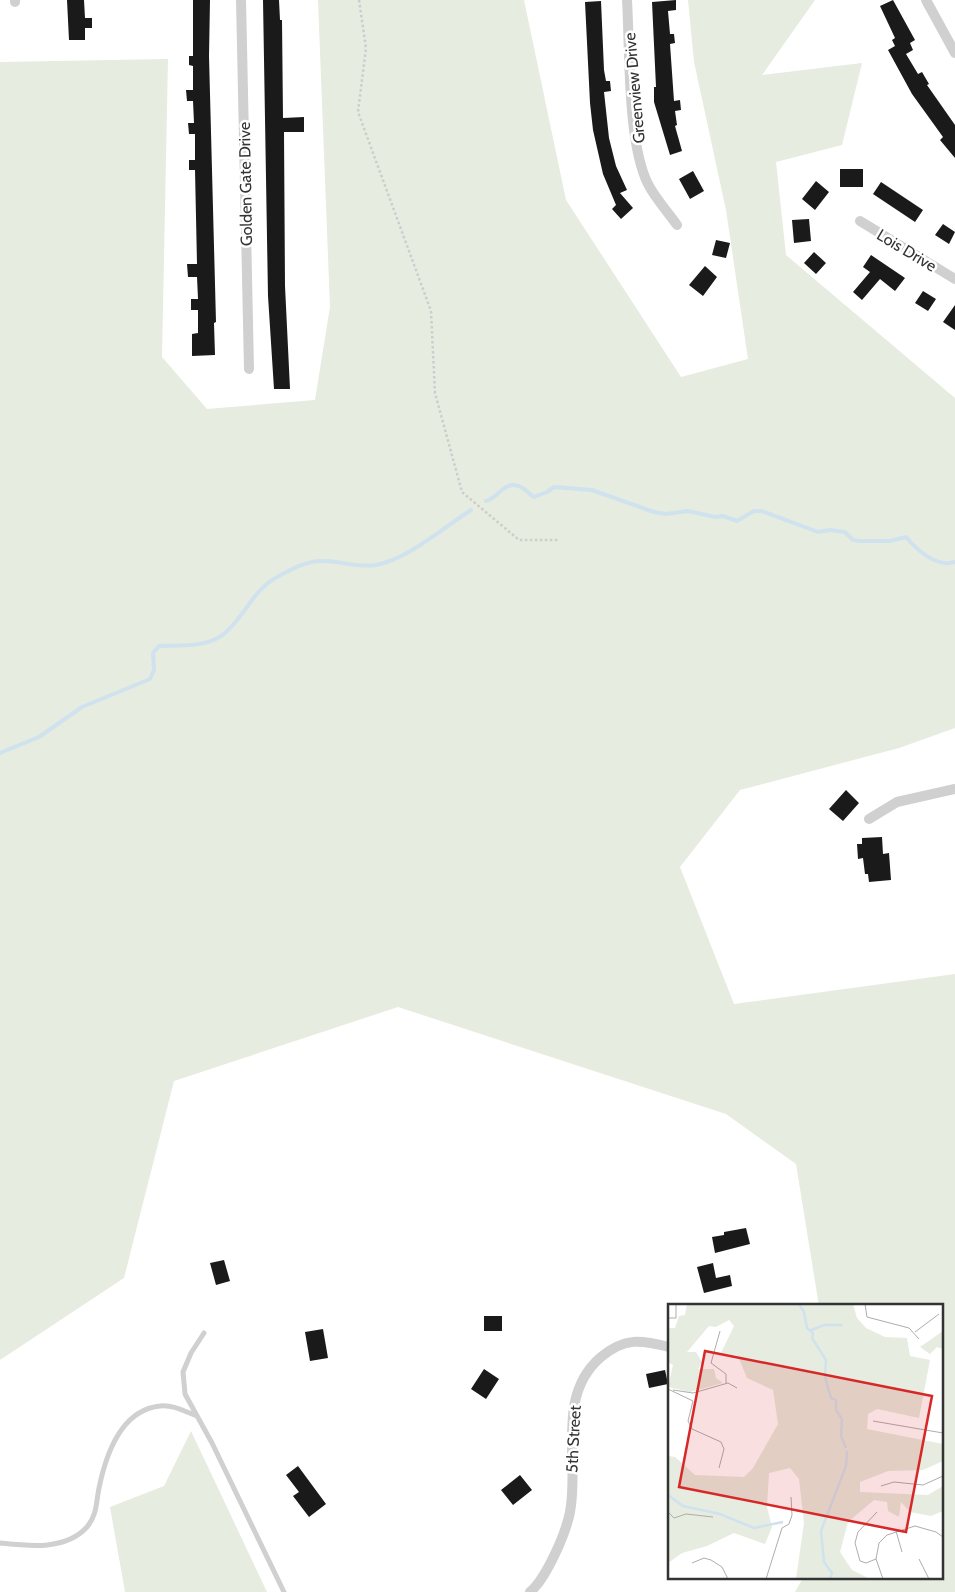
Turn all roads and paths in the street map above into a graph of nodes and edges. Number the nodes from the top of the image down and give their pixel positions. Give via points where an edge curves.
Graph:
1 (242, 0) edge
2 (359, 0) edge
3 (627, 0) edge
4 (926, 0) edge
5 (955, 54) edge
6 (860, 221) dead end
7 (677, 225) dead end
8 (955, 279) edge
9 (249, 368) dead end
10 (558, 540) dead end
11 (955, 789) edge
12 (868, 820) dead end
13 (204, 1333) dead end
14 (668, 1347) edge
15 (197, 1416) junction
16 (0, 1543) edge
17 (284, 1592) edge
18 (530, 1592) edge

1 - 9 street, Golden Gate Drive
2 - 10 path via 366,48 358,112 431,311 435,393 462,492 520,540
3 - 7 street, Greenview Drive via 637,145 648,183
4 - 5 street
6 - 8 street, Lois Drive
11 - 12 street via 897,802
13 - 15 lane via 183,1372 184,1394
14 - 18 street, 5th Street via 645,1341 626,1342 591,1365 582,1378 573,1410 570,1512 555,1554 540,1584
15 - 16 lane via 162,1405 142,1411 126,1422 114,1440 100,1487 96,1515 86,1528 70,1539 38,1547
15 - 17 lane

